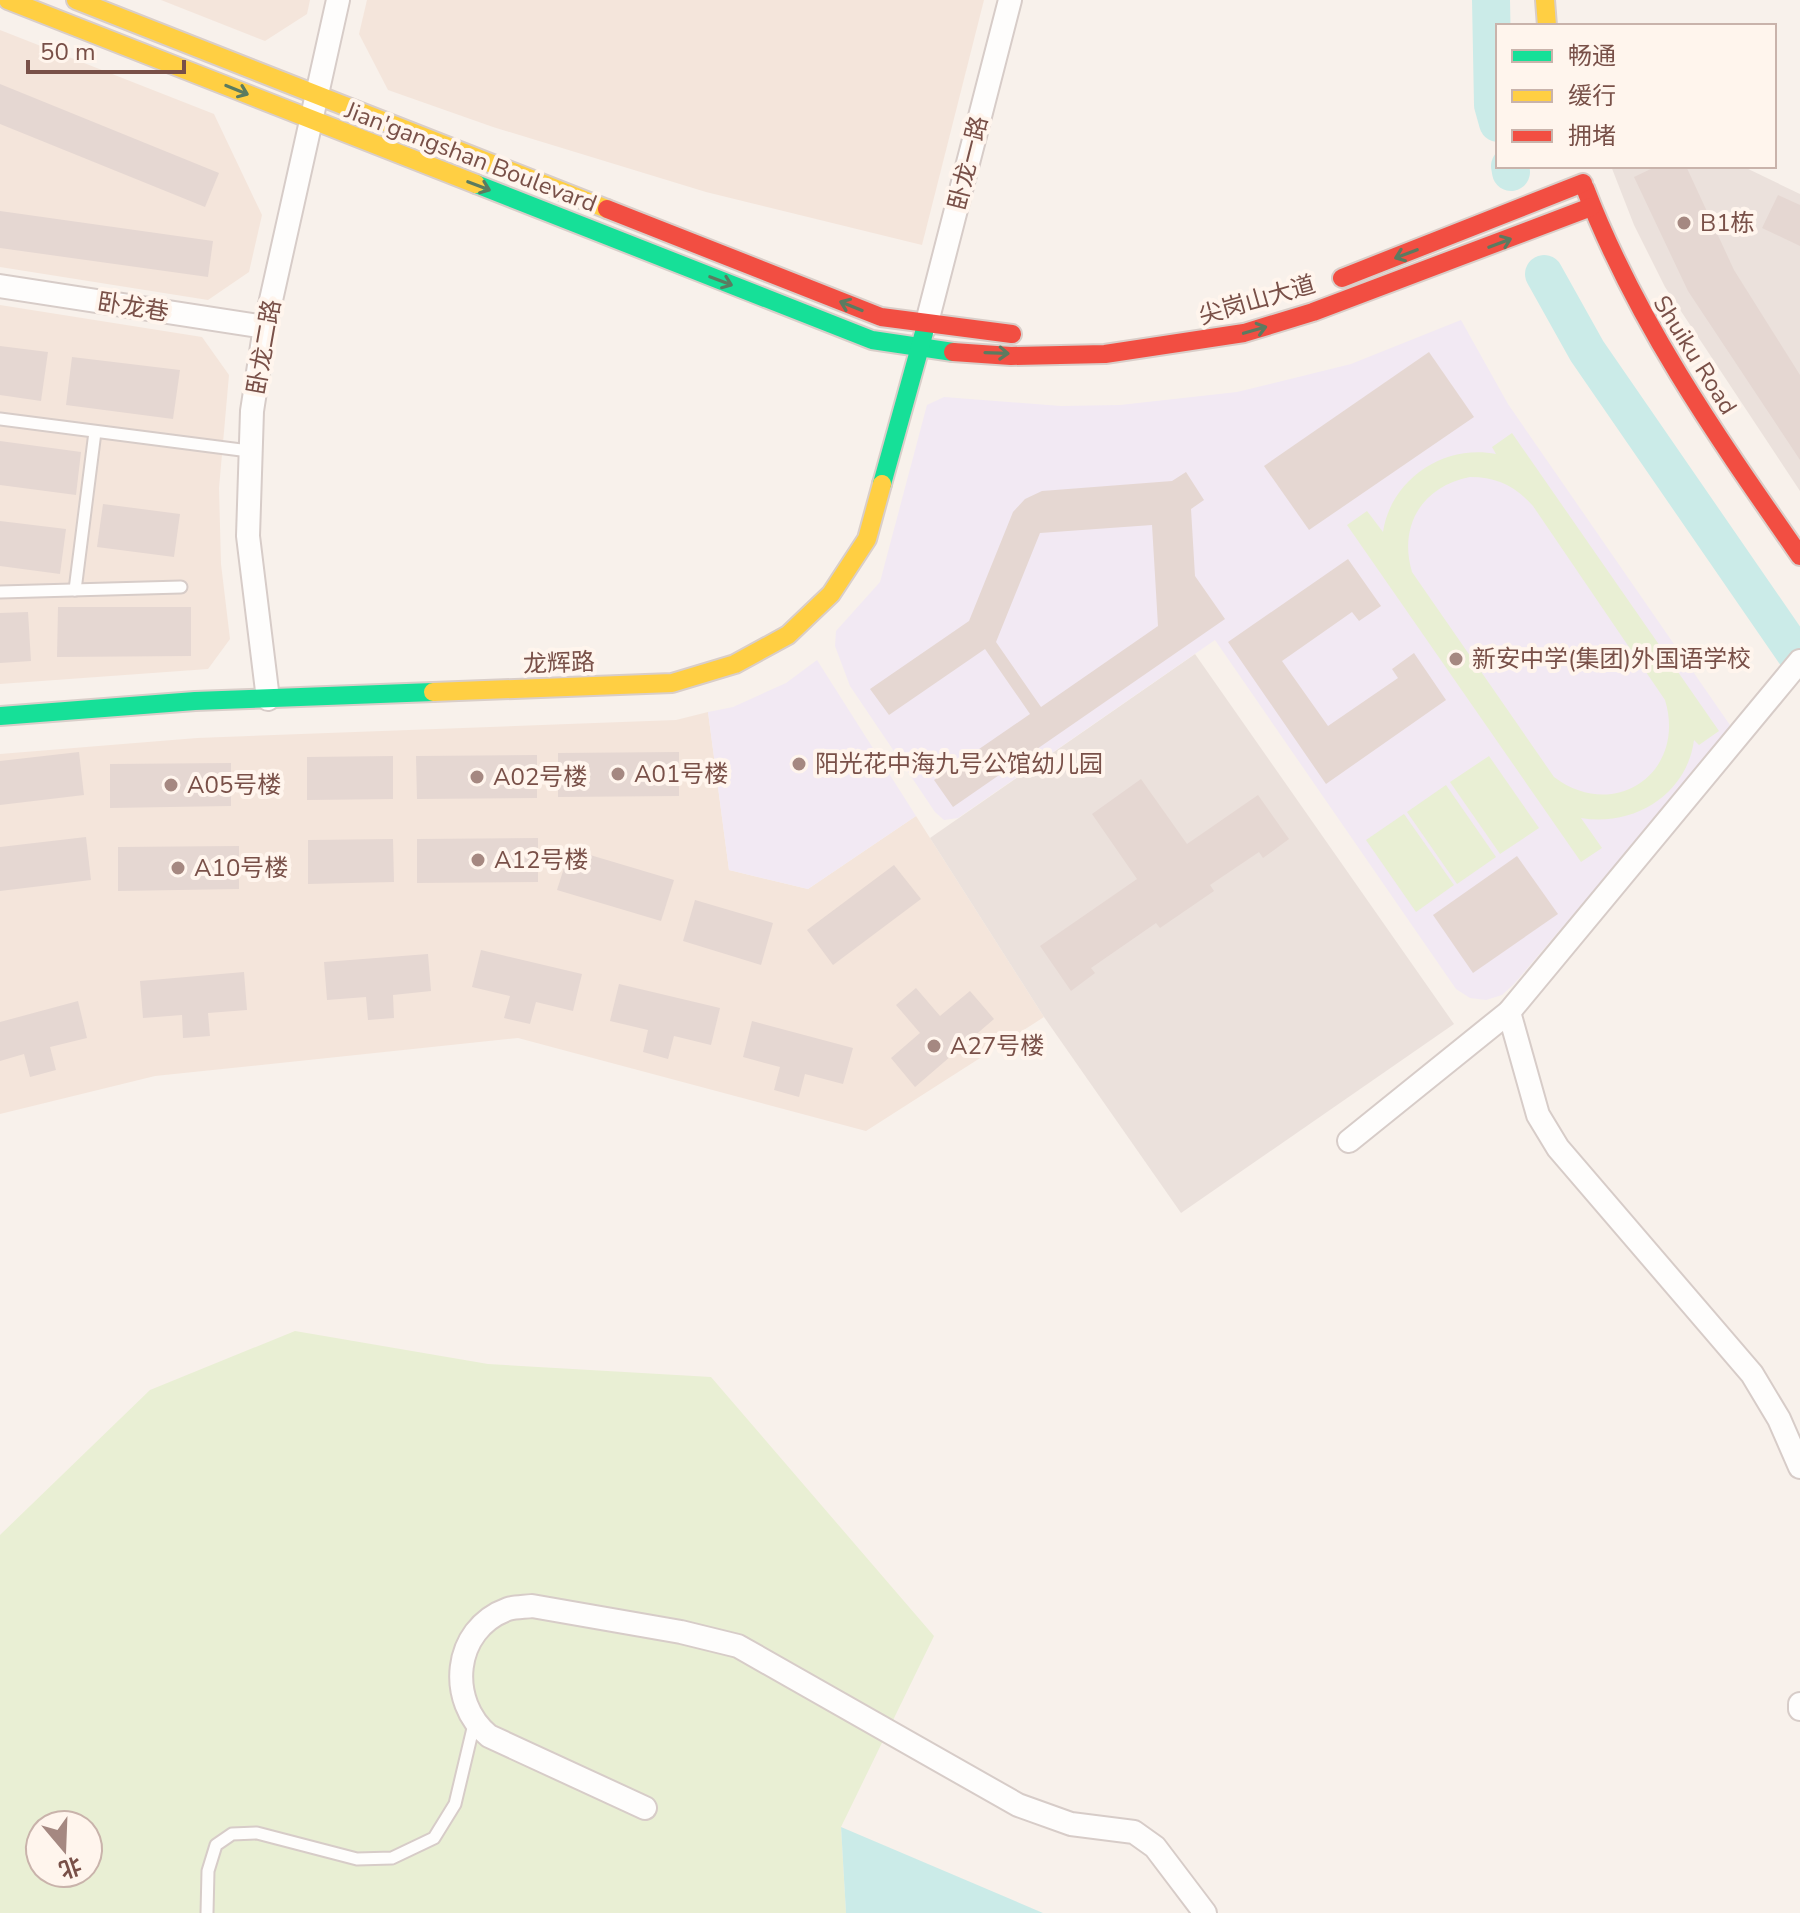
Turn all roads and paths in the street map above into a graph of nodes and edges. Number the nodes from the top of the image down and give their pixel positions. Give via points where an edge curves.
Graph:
1 (8, 0) edge
2 (76, 0) edge
3 (338, 0) edge
4 (1010, 0) edge
5 (1545, 0) edge
6 (1547, 24) edge
7 (317, 95) junction
8 (312, 120) junction
9 (1580, 175) edge
10 (1591, 207) junction
11 (1330, 283) dead end
12 (0, 286) edge
13 (1202, 320) dead end
14 (926, 326) junction
15 (265, 327) junction
16 (1133, 330) dead end
17 (1042, 336) dead end
18 (919, 350) junction
19 (0, 419) edge
20 (95, 432) junction
21 (249, 451) junction
22 (1800, 556) edge
23 (181, 587) dead end
24 (75, 590) junction
25 (0, 592) edge
26 (1800, 661) edge
27 (268, 699) junction
28 (0, 716) edge
29 (1509, 1012) junction
30 (1349, 1141) dead end
31 (1800, 1467) edge
32 (474, 1724) junction
33 (645, 1808) dead end
34 (207, 1913) edge
35 (1205, 1913) edge

1 -> 8 main road, Jian'gangshan Boulevard
2 - 7 main road, Jian'gangshan Boulevard
3 - 7 street, 卧龙二路
4 - 14 street, 卧龙一路
5 - 6 main road
7 - 8 street, 卧龙二路
14 -> 7 main road, Jian'gangshan Boulevard via 881,317
8 - 15 street, 卧龙二路
8 -> 18 main road, Jian'gangshan Boulevard via 872,340
9 - 10 main road, Shuiku Road
9 -> 11 main road, 尖岗山大道
18 -> 10 main road, 尖岗山大道 via 1101,354 1248,332
10 - 22 main road, Shuiku Road via 1623,283 1662,354
12 - 15 street, 卧龙巷
13 - 16 main road, 尖岗山大道
14 - 17 main road
14 - 18 main road, 龙辉路
15 - 21 street, 卧龙二路
18 - 27 main road, 龙辉路 via 867,539 828,600 773,647 730,668 672,683
19 - 20 lane
20 - 21 lane
20 - 24 lane
21 - 27 street, 卧龙二路 via 251,578
23 - 24 lane
24 - 25 lane
26 - 29 street
27 - 28 main road, 龙辉路
29 - 30 street
29 - 31 street via 1538,1115 1558,1148 1752,1374
32 - 33 street via 489,1736
32 - 34 lane via 455,1804 434,1838 392,1858 357,1859 257,1833 232,1834 216,1845 208,1871
32 - 35 street via 463,1704 463,1657 473,1636 508,1609 532,1606 738,1646 1018,1805 1071,1824 1134,1832 1155,1847

